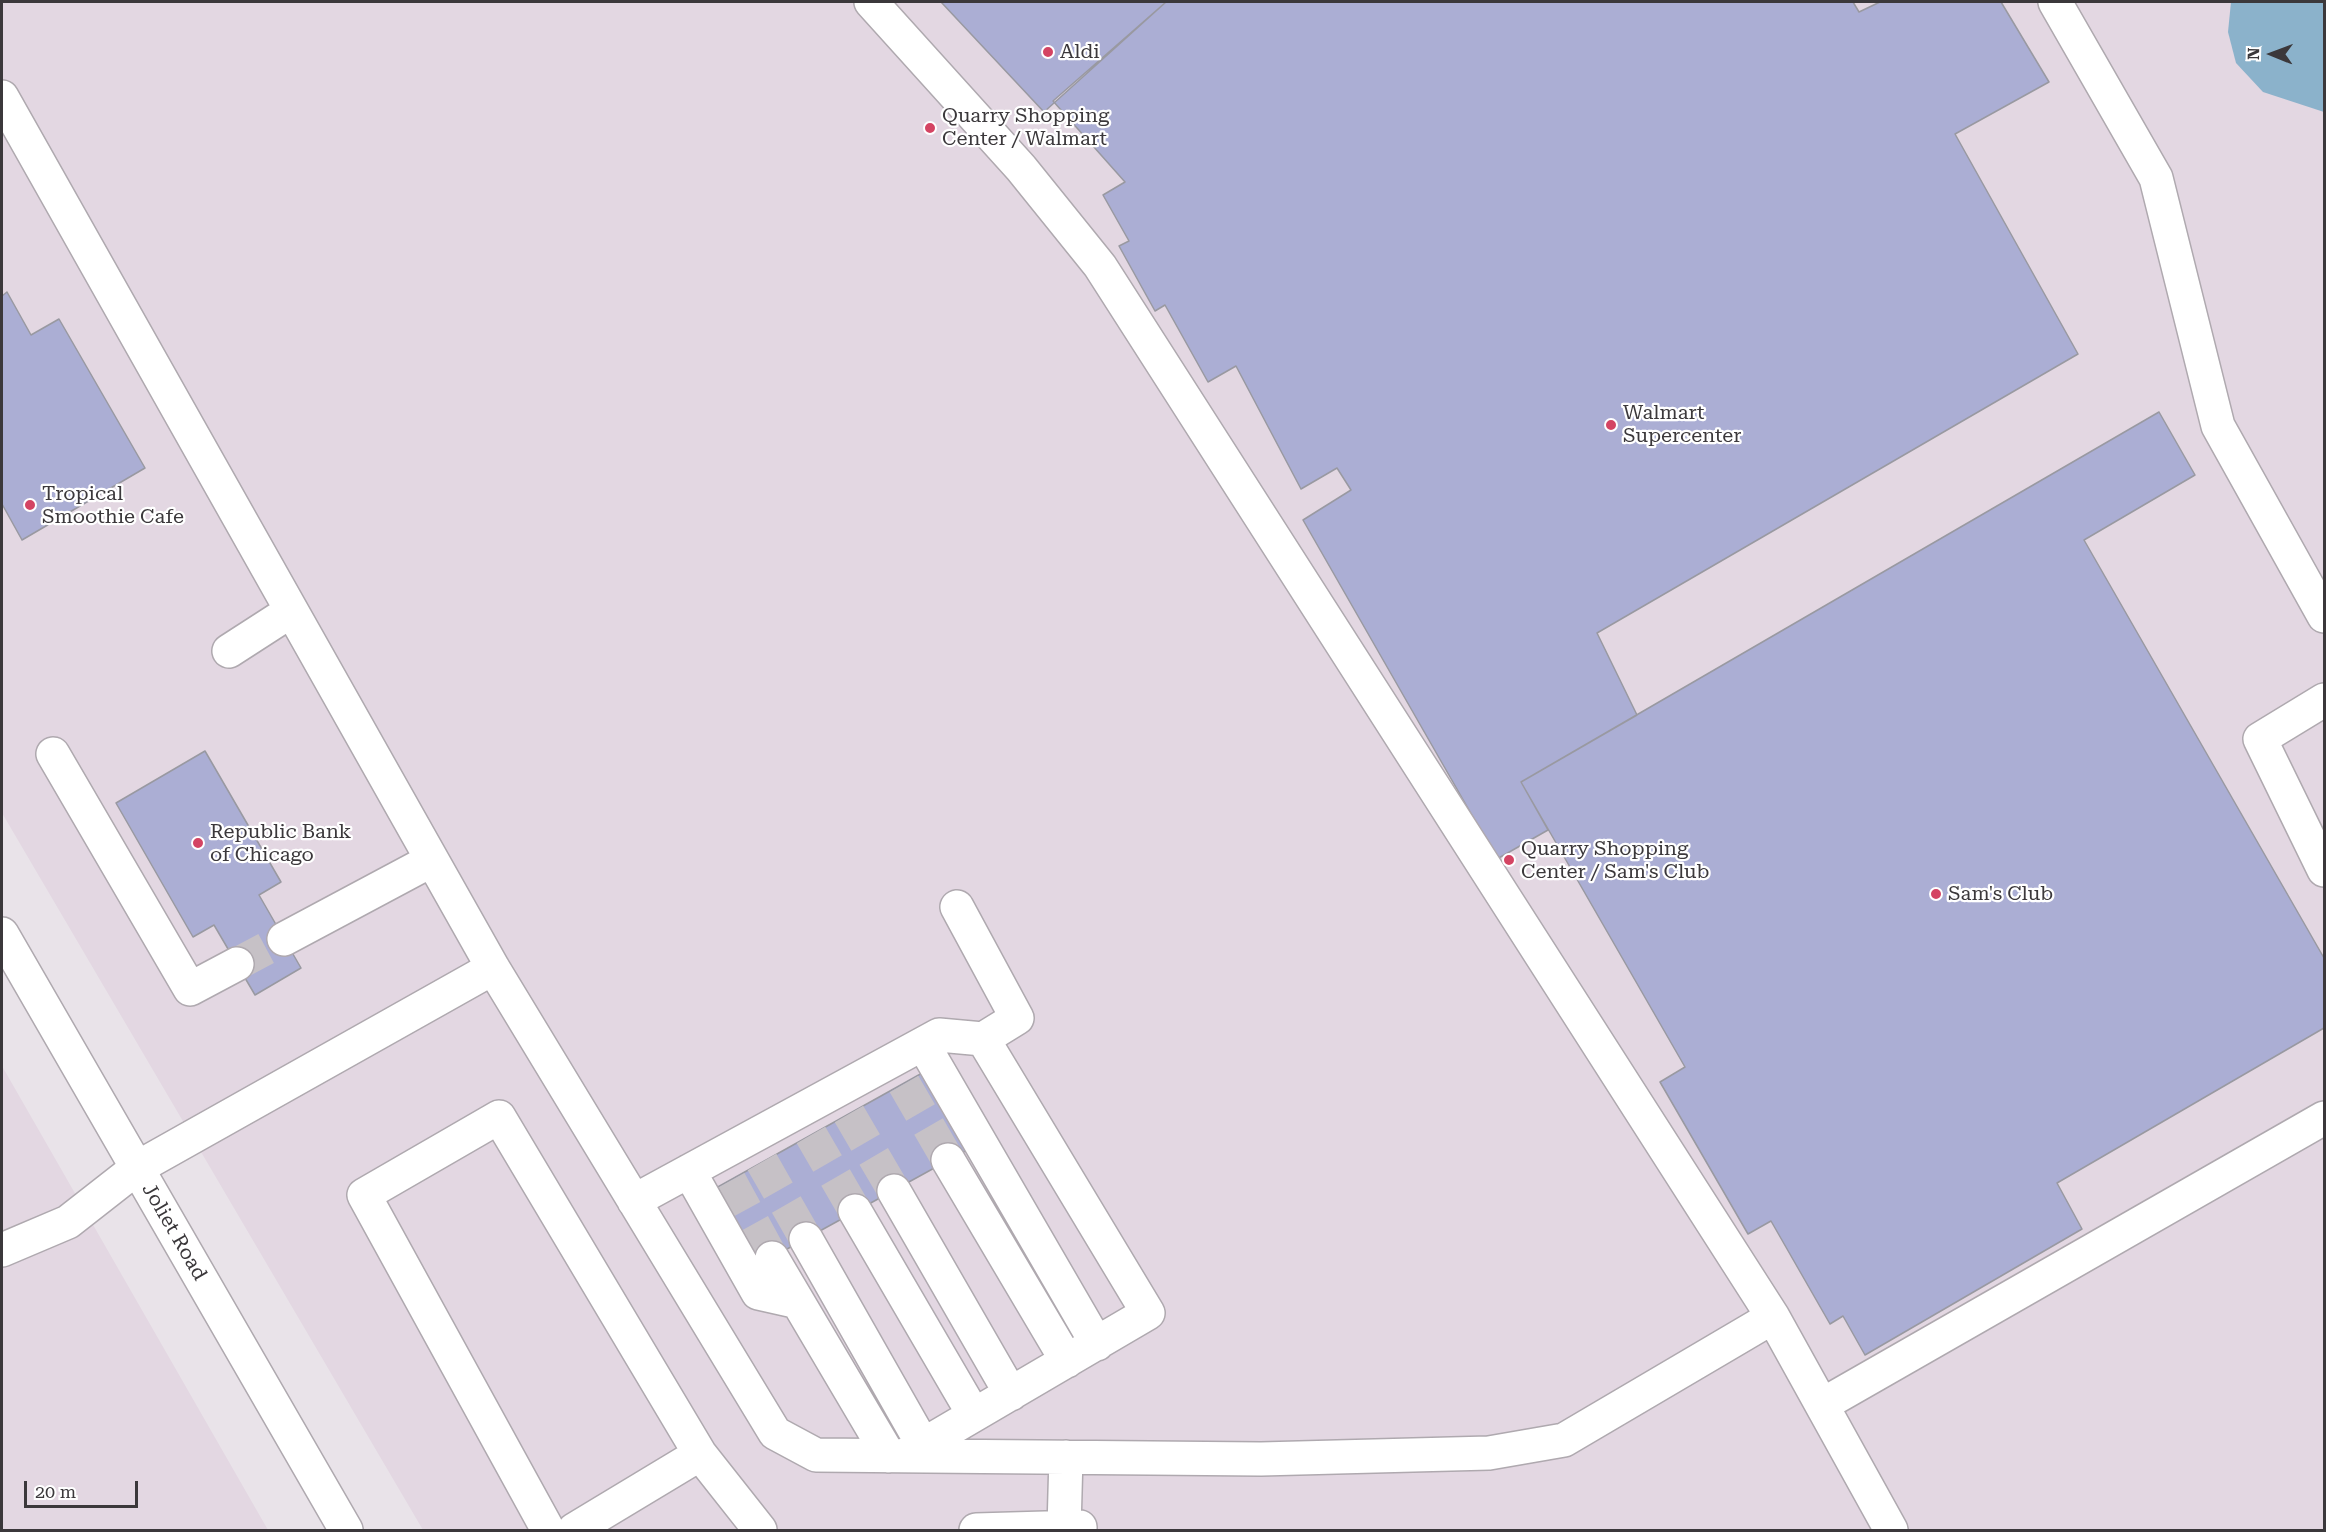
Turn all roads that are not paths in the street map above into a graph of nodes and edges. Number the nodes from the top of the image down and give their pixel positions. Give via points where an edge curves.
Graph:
1 (871, 2) edge
2 (2055, 2) edge
3 (2, 97) edge
4 (291, 611) junction
5 (2325, 616) edge
6 (229, 651) dead end
7 (2325, 700) edge
8 (52, 754) dead end
9 (432, 860) junction
10 (2325, 870) edge
11 (957, 907) dead end
12 (2, 934) edge
13 (284, 939) tunnel mouth
14 (237, 964) tunnel mouth
15 (493, 968) junction
16 (983, 1039) junction
17 (923, 1044) junction
18 (2325, 1118) edge
19 (948, 1160) tunnel mouth
20 (137, 1168) junction
21 (711, 1170) junction
22 (894, 1191) tunnel mouth
23 (634, 1201) junction
24 (855, 1211) tunnel mouth
25 (806, 1239) tunnel mouth
26 (2, 1250) edge
27 (772, 1258) tunnel mouth
28 (798, 1302) junction
29 (1773, 1317) junction
30 (1097, 1344) junction
31 (1067, 1361) junction
32 (1011, 1394) junction
33 (1822, 1406) junction
34 (974, 1415) junction
35 (905, 1452) junction
36 (699, 1454) junction
37 (1066, 1458) junction
38 (1072, 1529) edge
39 (346, 1530) edge
40 (548, 1530) edge
41 (574, 1530) edge
42 (760, 1530) edge
43 (976, 1530) edge
44 (1891, 1530) edge

1 - 29 main road via 1021,168 1100,266
2 - 5 main road via 2156,178 2218,426
3 - 4 main road
4 - 6 main road
4 - 9 main road
7 - 10 main road via 2260,739
8 - 14 main road via 190,989
9 - 13 main road
9 - 15 main road
11 - 16 main road via 1017,1018
12 - 20 main road, Joliet Road
15 - 20 main road
15 - 23 main road
16 - 17 main road via 939,1035
16 - 30 main road via 1148,1313
17 - 21 main road via 897,1072
17 - 30 main road
18 - 33 main road
19 - 31 main road
20 - 26 main road via 68,1222
20 - 39 main road, Joliet Road
21 - 23 main road
21 - 28 main road via 758,1293
22 - 32 main road
23 - 35 main road via 775,1434 816,1455
24 - 34 main road
25 - 35 main road
27 - 28 main road
28 - 35 main road
29 - 33 main road
29 - 37 main road via 1564,1440 1490,1453 1261,1460
30 - 31 main road
31 - 32 main road
32 - 34 main road
33 - 44 main road
34 - 35 main road
35 - 37 main road
36 - 40 main road via 499,1117 364,1195
36 - 41 main road
36 - 42 main road
37 - 38 main road
38 - 43 main road

